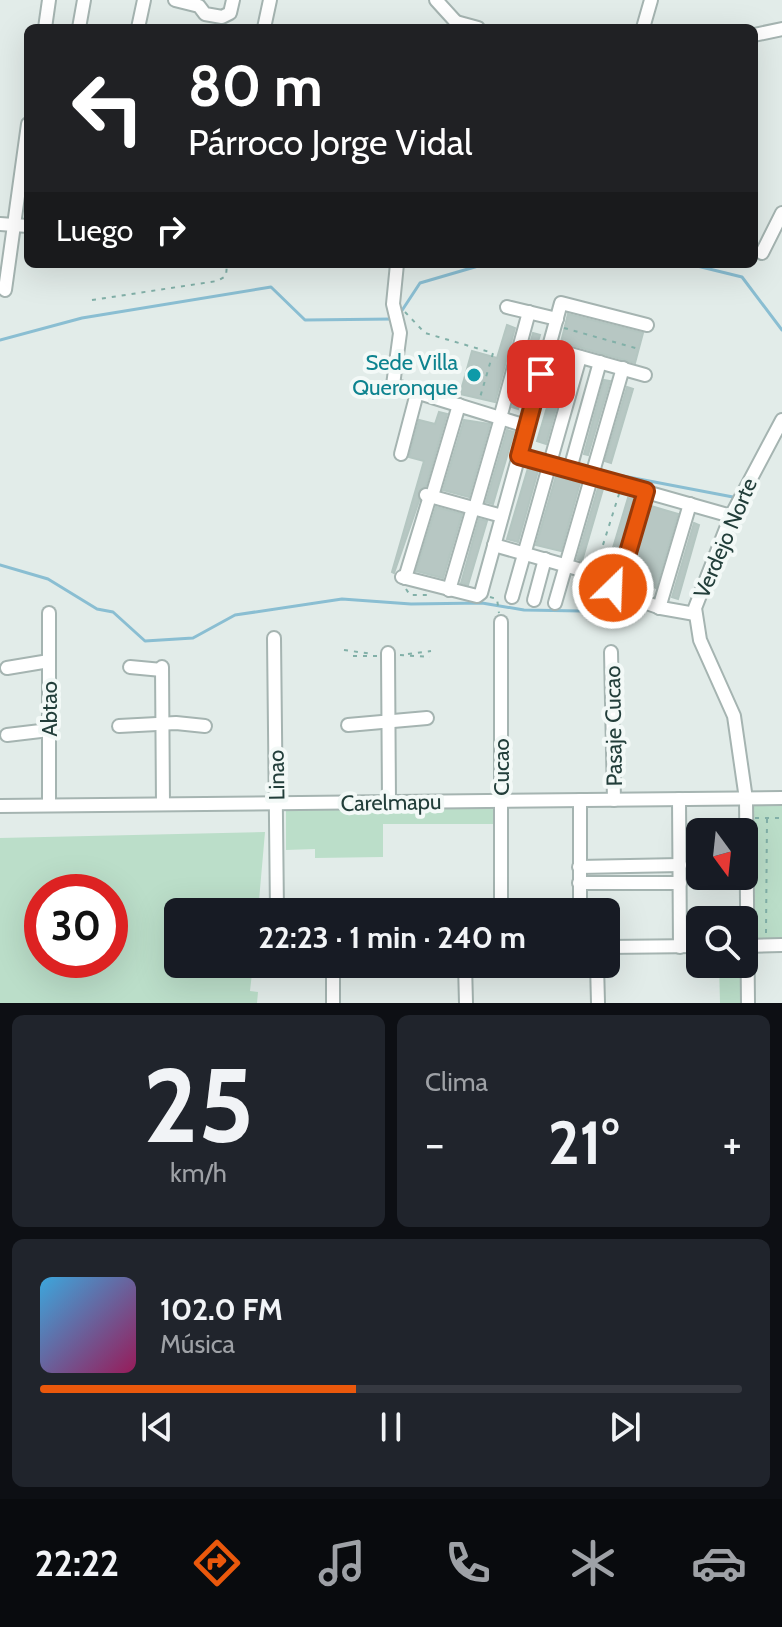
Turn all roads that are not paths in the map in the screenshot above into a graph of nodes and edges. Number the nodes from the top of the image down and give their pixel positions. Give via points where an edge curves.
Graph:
1 (49, 0) edge
2 (84, 0) edge
3 (144, 0) edge
4 (175, 0) edge
5 (233, 0) edge
6 (270, 0) edge
7 (436, 0) edge
8 (651, 0) edge
9 (200, 3) edge
10 (46, 24) edge
11 (80, 24) edge
12 (139, 24) edge
13 (265, 24) edge
14 (451, 24) edge
15 (644, 24) edge
16 (782, 29) edge
17 (758, 34) edge
18 (24, 142) edge
19 (782, 213) edge
20 (6, 225) edge
21 (762, 253) dead end
22 (397, 268) edge
23 (5, 290) dead end
24 (507, 307) dead end
25 (529, 312) junction
26 (556, 322) junction
27 (647, 325) dead end
28 (549, 348) junction
29 (580, 357) junction
30 (600, 362) junction
31 (623, 368) junction
32 (645, 375) dead end
33 (417, 393) junction
34 (459, 405) junction
35 (501, 418) junction
36 (782, 420) edge
37 (526, 426) junction
38 (401, 454) dead end
39 (519, 456) junction
40 (548, 463) junction
41 (570, 469) junction
42 (592, 476) junction
43 (646, 491) junction
44 (428, 495) junction
45 (690, 504) junction
46 (474, 508) junction
47 (502, 516) junction
48 (731, 516) junction
49 (494, 545) junction
50 (523, 553) junction
51 (545, 559) junction
52 (565, 564) junction
53 (449, 590) junction
54 (617, 590) junction
55 (512, 597) dead end
56 (534, 600) dead end
57 (555, 603) dead end
58 (659, 608) junction
59 (49, 613) dead end
60 (695, 614) junction
61 (500, 615) road end
62 (274, 638) dead end
63 (611, 652) dead end
64 (385, 655) road end
65 (49, 661) junction
66 (7, 665) dead end
67 (130, 667) dead end
68 (426, 721) dead end
69 (206, 722) dead end
70 (348, 722) dead end
71 (389, 722) junction
72 (119, 723) dead end
73 (156, 723) junction
74 (49, 730) junction
75 (7, 731) dead end
76 (782, 798) edge
77 (679, 799) junction
78 (746, 799) junction
79 (580, 800) junction
80 (614, 800) junction
81 (501, 801) junction
82 (389, 802) junction
83 (277, 803) junction
84 (163, 804) junction
85 (49, 805) junction
86 (0, 806) edge
87 (680, 865) junction
88 (579, 867) junction
89 (579, 883) junction
90 (680, 883) junction
91 (277, 898) edge
92 (501, 898) edge
93 (580, 898) edge
94 (746, 906) edge
95 (782, 945) edge
96 (758, 946) edge
97 (620, 947) edge
98 (680, 947) junction
99 (686, 947) edge
100 (333, 978) edge
101 (465, 978) edge
102 (597, 978) edge
103 (747, 978) edge
104 (333, 1003) edge
105 (466, 1003) edge
106 (598, 1003) edge
107 (748, 1003) edge

1 - 10 street
2 - 11 street
3 - 12 street
4 - 9 street
5 - 9 street via 225,17 205,14
6 - 13 street
7 - 14 street
8 - 15 street
16 - 17 street
18 - 20 street
19 - 21 street
20 - 23 street
22 - 33 street via 400,333 393,385
24 - 25 street
25 - 26 street
25 - 35 street
26 - 27 street via 561,303
26 - 28 street
28 - 29 street
28 - 37 street
29 - 30 street
29 - 40 street
30 - 31 street
30 - 41 street
31 - 32 street
31 - 42 street
33 - 34 street
33 - 38 street
34 - 35 street
34 - 44 street
35 - 37 street
35 - 46 street
36 - 48 street, Verdejo Norte
37 - 39 street
39 - 40 street
39 - 47 street
40 - 41 street
40 - 50 street
41 - 42 street
42 - 43 street
42 - 52 street
43 - 45 street
43 - 54 street
44 - 46 street
44 - 53 street via 404,577
45 - 48 street
45 - 58 street
46 - 47 street
46 - 53 street
47 - 49 street
48 - 60 street, Verdejo Norte
49 - 50 street
49 - 53 street via 481,593
50 - 51 street
50 - 55 street
51 - 52 street
51 - 56 street
52 - 54 street via 594,574
52 - 57 street
54 - 58 street
58 - 60 street
59 - 65 street, Abtao
60 - 78 street, Verdejo Norte via 700,640 734,716
61 - 81 street, Cucao
62 - 83 street, Linao
63 - 80 street, Pasaje Cucao
64 - 71 street
65 - 66 street
65 - 74 street, Abtao
67 - 73 street via 162,668
68 - 71 street
69 - 73 street
70 - 71 street
71 - 82 street
72 - 73 street
73 - 84 street
74 - 75 street
74 - 85 street, Abtao
76 - 78 street, Carelmapu
77 - 78 street, Carelmapu
77 - 80 street, Carelmapu
77 - 87 street
78 - 94 street, Verdejo Norte
79 - 80 street, Carelmapu
79 - 81 street, Carelmapu
79 - 88 street
81 - 82 street, Carelmapu
81 - 92 street, Cucao
82 - 83 street, Carelmapu
83 - 84 street, Carelmapu
83 - 91 street, Linao
84 - 85 street, Carelmapu
85 - 86 street, Carelmapu
87 - 88 street
87 - 90 street
88 - 89 street
89 - 90 street
89 - 93 street
90 - 98 street
95 - 96 street
97 - 98 street
98 - 99 street
100 - 104 street
101 - 105 street
102 - 106 street
103 - 107 street, Verdejo Norte

